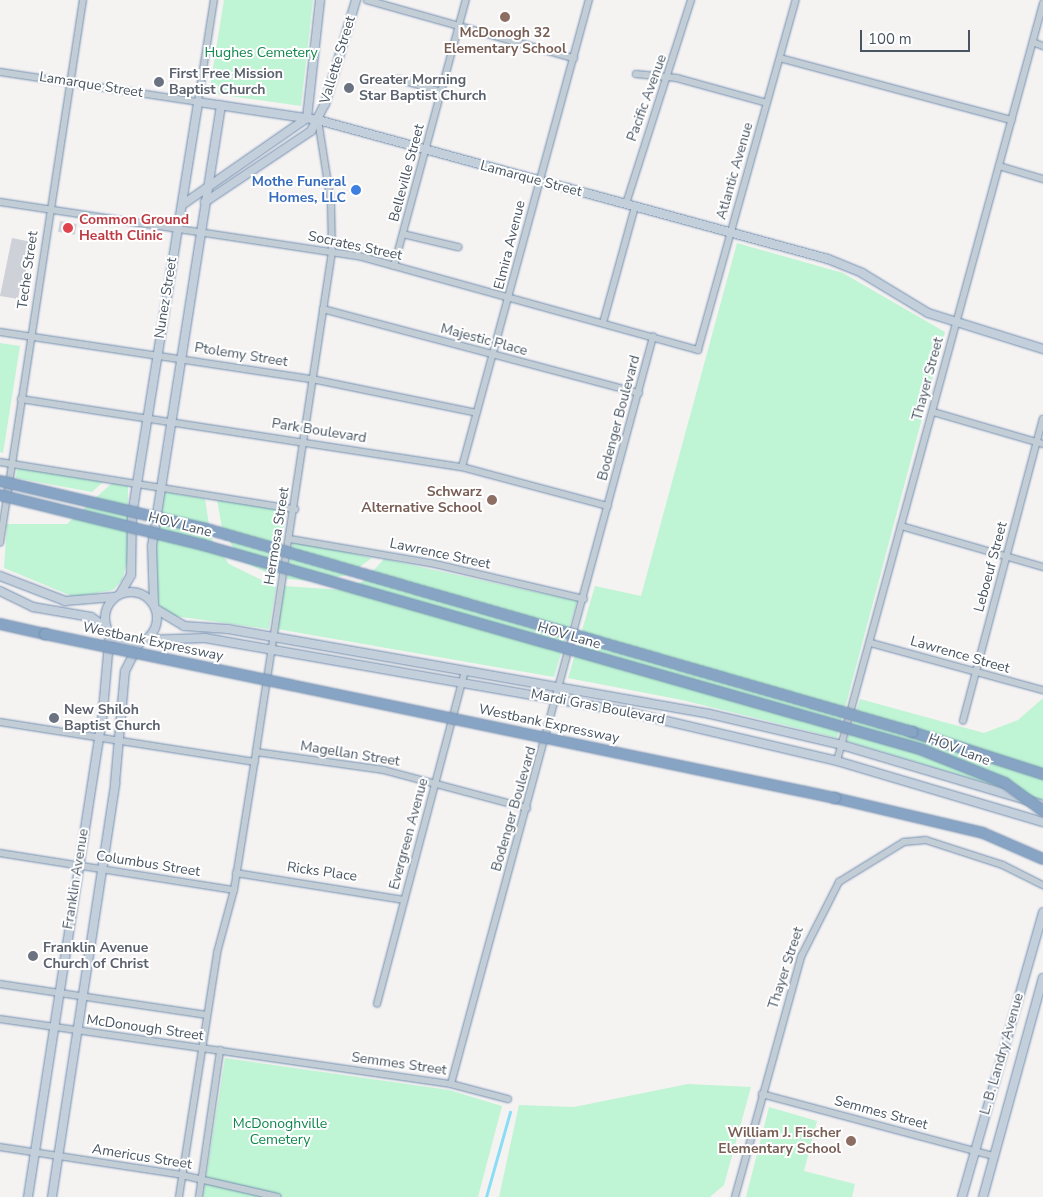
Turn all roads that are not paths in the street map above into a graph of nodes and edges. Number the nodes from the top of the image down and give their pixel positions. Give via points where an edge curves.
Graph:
1 (83, 0) edge
2 (214, 0) edge
3 (320, 0) edge
4 (356, 0) edge
5 (367, 0) edge
6 (466, 0) edge
7 (589, 0) edge
8 (690, 0) edge
9 (796, 0) edge
10 (1043, 4) edge
11 (460, 24) junction
12 (1033, 42) junction
13 (1043, 46) edge
14 (574, 58) junction
15 (780, 58) junction
16 (0, 72) edge
17 (636, 74) dead end
18 (669, 78) junction
19 (398, 79) dead end
20 (71, 82) junction
21 (442, 92) junction
22 (198, 102) junction
23 (767, 103) junction
24 (221, 105) junction
25 (307, 118) junction
26 (318, 120) junction
27 (1012, 120) junction
28 (426, 150) junction
29 (999, 166) junction
30 (1043, 180) edge
31 (540, 181) junction
32 (208, 188) junction
33 (0, 202) edge
34 (205, 202) junction
35 (626, 204) junction
36 (182, 205) junction
37 (635, 207) junction
38 (50, 210) junction
39 (178, 228) junction
40 (200, 231) junction
41 (730, 232) junction
42 (403, 234) junction
43 (458, 248) dead end
44 (332, 252) junction
45 (394, 266) junction
46 (509, 299) junction
47 (323, 309) junction
48 (603, 323) junction
49 (956, 324) junction
50 (0, 332) edge
51 (31, 336) junction
52 (653, 337) junction
53 (1043, 349) edge
54 (698, 350) joint
55 (157, 355) junction
56 (493, 356) junction
57 (181, 358) junction
58 (312, 379) junction
59 (638, 393) junction
60 (21, 399) junction
61 (933, 412) junction
62 (477, 413) junction
63 (148, 419) junction
64 (1043, 419) edge
65 (171, 422) junction
66 (303, 441) junction
67 (1040, 443) edge
68 (0, 462) edge
69 (11, 464) junction
70 (462, 467) junction
71 (0, 481) edge
72 (137, 484) junction
73 (161, 488) junction
74 (0, 495) edge
75 (608, 506) junction
76 (295, 509) junction
77 (901, 526) junction
78 (290, 539) junction
79 (0, 543) edge
80 (1006, 557) junction
81 (1043, 567) edge
82 (0, 576) edge
83 (0, 591) edge
84 (118, 595) junction
85 (584, 599) junction
86 (155, 607) junction
87 (0, 624) edge
88 (109, 630) junction
89 (273, 638) junction
90 (142, 641) junction
91 (871, 643) junction
92 (271, 650) junction
93 (465, 671) junction
94 (975, 672) junction
95 (463, 683) junction
96 (561, 687) junction
97 (1043, 690) edge
98 (557, 699) junction
99 (963, 721) dead end
100 (0, 722) edge
101 (99, 738) junction
102 (121, 741) junction
103 (842, 746) junction
104 (256, 752) junction
105 (836, 761) junction
106 (255, 762) junction
107 (1043, 774) edge
108 (436, 784) junction
109 (1043, 805) edge
110 (527, 808) junction
111 (1043, 811) edge
112 (1043, 822) edge
113 (0, 853) edge
114 (1043, 859) edge
115 (78, 865) junction
116 (102, 869) junction
117 (236, 873) junction
118 (1043, 885) edge
119 (234, 890) junction
120 (404, 900) junction
121 (1043, 912) edge
122 (1043, 978) edge
123 (0, 984) edge
124 (59, 993) junction
125 (82, 996) junction
126 (377, 1004) dead end
127 (207, 1015) junction
128 (0, 1019) edge
129 (53, 1028) junction
130 (77, 1031) junction
131 (202, 1048) junction
132 (220, 1052) junction
133 (286, 1062) joint
134 (451, 1084) junction
135 (762, 1094) junction
136 (508, 1099) dead end
137 (0, 1147) edge
138 (975, 1151) junction
139 (35, 1153) junction
140 (994, 1156) junction
141 (58, 1157) junction
142 (182, 1175) junction
143 (201, 1180) junction
144 (28, 1197) edge
145 (52, 1197) edge
146 (179, 1197) edge
147 (199, 1197) edge
148 (278, 1197) edge
149 (735, 1197) edge
150 (962, 1197) edge
151 (982, 1197) edge

1 - 20 street, Teche Street
2 - 22 street, Nunez Street
3 - 25 street
4 - 26 street, Vallette Street
5 - 11 street
6 - 11 street, Belleville Street
7 - 14 street, Elmira Avenue
8 - 18 street, Pacific Avenue
9 - 15 street, Atlantic Avenue
10 - 12 street, Thayer Street
11 - 14 street
11 - 21 street, Belleville Street
12 - 13 street
12 - 27 street, Thayer Street
14 - 31 street, Elmira Avenue
15 - 23 street, Atlantic Avenue
15 - 27 street
16 - 20 street, Lamarque Street
17 - 18 street
18 - 23 street
18 - 35 street, Pacific Avenue via 650,118
19 - 21 street
20 - 22 street, Lamarque Street
20 - 38 street, Teche Street
21 - 28 street, Belleville Street
22 - 24 street, Lamarque Street
22 - 36 street, Nunez Street
23 - 41 street, Atlantic Avenue
24 - 25 street, Lamarque Street
24 - 32 street, Nunez Street
25 - 26 street, Lamarque Street
25 - 32 street
26 - 28 street, Lamarque Street
26 - 34 street via 306,135
26 - 44 street, Hermosa Street via 331,203
27 - 29 street, Thayer Street
28 - 31 street, Lamarque Street
28 - 42 street, Belleville Street
29 - 30 street
29 - 49 street, Thayer Street
31 - 35 street, Lamarque Street
31 - 46 street, Elmira Avenue
32 - 34 street, Nunez Street
32 - 36 street
33 - 38 street, Socrates Street
34 - 40 street, Nunez Street
35 - 37 street, Lamarque Street
36 - 39 street, Nunez Street
37 - 41 street, Lamarque Street
37 - 48 street
38 - 39 street, Socrates Street
38 - 51 street, Teche Street
39 - 40 street, Socrates Street
39 - 55 street, Nunez Street
40 - 44 street, Socrates Street
40 - 57 street, Nunez Street
41 - 49 street, Lamarque Street via 862,273 922,309
41 - 54 street, Atlantic Avenue
42 - 43 street
42 - 45 street, Belleville Street
44 - 45 street, Socrates Street
44 - 47 street, Hermosa Street
45 - 46 street, Socrates Street
46 - 48 street, Socrates Street
46 - 56 street, Elmira Avenue
47 - 56 street, Majestic Place
47 - 58 street, Hermosa Street
48 - 52 street, Socrates Street
49 - 53 street, Lamarque Street
49 - 61 street, Thayer Street
50 - 51 street, Ptolemy Street
51 - 55 street, Ptolemy Street
51 - 60 street, Teche Street
52 - 54 street, Socrates Street
52 - 59 street, Bodenger Boulevard
55 - 57 street, Ptolemy Street
55 - 63 street, Nunez Street
56 - 59 street, Majestic Place
56 - 62 street, Elmira Avenue
57 - 58 street, Ptolemy Street
57 - 65 street, Nunez Street
58 - 62 street, Ptolemy Street
58 - 66 street, Hermosa Street
59 - 75 street, Bodenger Boulevard
60 - 63 street, Park Boulevard
60 - 69 street, Teche Street
61 - 67 street
61 - 77 street, Thayer Street
62 - 70 street, Elmira Avenue
63 - 65 street, Park Boulevard
63 - 72 street, Nunez Street
64 - 67 street, Leboeuf Street
65 - 66 street, Park Boulevard
65 - 73 street, Nunez Street
66 - 70 street, Park Boulevard
66 - 76 street, Hermosa Street
67 - 80 street, Leboeuf Street
68 - 69 street
69 - 72 street
69 - 79 street, Teche Street
70 - 75 street, Park Boulevard
71 - 107 highway, bridge via 207,529 984,752
72 - 73 street
72 - 84 street, Nunez Street via 131,575
73 - 76 street
73 - 86 street, Nunez Street via 151,556
74 - 111 highway, HOV Lane, bridge via 203,545 928,752 1004,783
75 - 85 street, Bodenger Boulevard
76 - 78 street, Hermosa Street
77 - 80 street
77 - 91 street, Thayer Street
78 - 85 street, Lawrence Street via 431,563
78 - 89 street, Hermosa Street
80 - 81 street
80 - 94 street, Leboeuf Street
82 - 84 street via 64,601
83 - 88 street via 33,607 91,617
84 - 86 street via 141,594
84 - 88 street via 106,610
85 - 96 street, Bodenger Boulevard
86 - 89 street, Mardi Gras Boulevard via 177,624
86 - 90 street via 156,626
87 - 114 highway, Westbank Expressway, bridge via 942,822
88 - 90 street via 126,643
88 - 101 street, Franklin Avenue
89 - 92 street, Hermosa Street
89 - 93 street, Mardi Gras Boulevard
90 - 92 street, Mardi Gras Boulevard via 205,638
90 - 102 street via 125,671
91 - 94 street, Lawrence Street
91 - 103 street, Thayer Street
92 - 95 street, Mardi Gras Boulevard
92 - 104 street, Hermosa Street
93 - 95 street, Evergreen Avenue
93 - 96 street, Mardi Gras Boulevard
94 - 97 street, Lawrence Street
94 - 99 street, Leboeuf Street
95 - 98 street, Mardi Gras Boulevard
95 - 108 street, Evergreen Avenue
96 - 98 street, Bodenger Boulevard
96 - 103 street, Mardi Gras Boulevard via 710,714
98 - 105 street, Mardi Gras Boulevard via 706,728
98 - 110 street, Bodenger Boulevard
100 - 101 street
101 - 102 street
101 - 115 street, Franklin Avenue
102 - 106 street
102 - 116 street, Franklin Avenue
103 - 105 street, Thayer Street
103 - 109 street, Mardi Gras Boulevard
104 - 106 street, Hermosa Street
104 - 108 street, Magellan Street via 384,770
105 - 112 street, Mardi Gras Boulevard
106 - 117 street, Hermosa Street
108 - 110 street, Magellan Street
108 - 120 street, Evergreen Avenue
110 - 134 street, Bodenger Boulevard
113 - 115 street, Columbus Street
115 - 116 street, Columbus Street
115 - 124 street, Franklin Avenue
116 - 119 street, Columbus Street
116 - 125 street, Franklin Avenue
117 - 119 street, Hermosa Street
117 - 120 street, Ricks Place
118 - 135 street, Thayer Street via 1003,865 926,840 904,842 839,882 806,940
119 - 127 street, Hermosa Street via 217,953
120 - 126 street, Evergreen Avenue
121 - 138 street, L. B. Landry Avenue
122 - 140 street, L. B. Landry Avenue
123 - 124 street, McDonough Street
124 - 125 street, McDonough Street
124 - 129 street, Franklin Avenue
125 - 127 street, McDonough Street
125 - 130 street, Franklin Avenue
127 - 131 street, Hermosa Street
128 - 129 street, McDonough Street
129 - 130 street, McDonough Street
129 - 139 street, Franklin Avenue
130 - 131 street, McDonough Street
130 - 141 street, Franklin Avenue
131 - 132 street, McDonough Street
131 - 142 street, Hermosa Street
132 - 133 street, McDonough Street
132 - 143 street
133 - 134 street, Semmes Street
134 - 136 street, Semmes Street
135 - 138 street, Semmes Street
135 - 149 street, Thayer Street
137 - 139 street, Americus Street
138 - 140 street, Semmes Street
138 - 150 street, L. B. Landry Avenue
139 - 141 street, Americus Street
139 - 144 street, Franklin Avenue
140 - 151 street, L. B. Landry Avenue
141 - 142 street, Americus Street
141 - 145 street, Franklin Avenue
142 - 143 street, Americus Street
142 - 146 street, Hermosa Street
143 - 147 street
143 - 148 street, Americus Street

